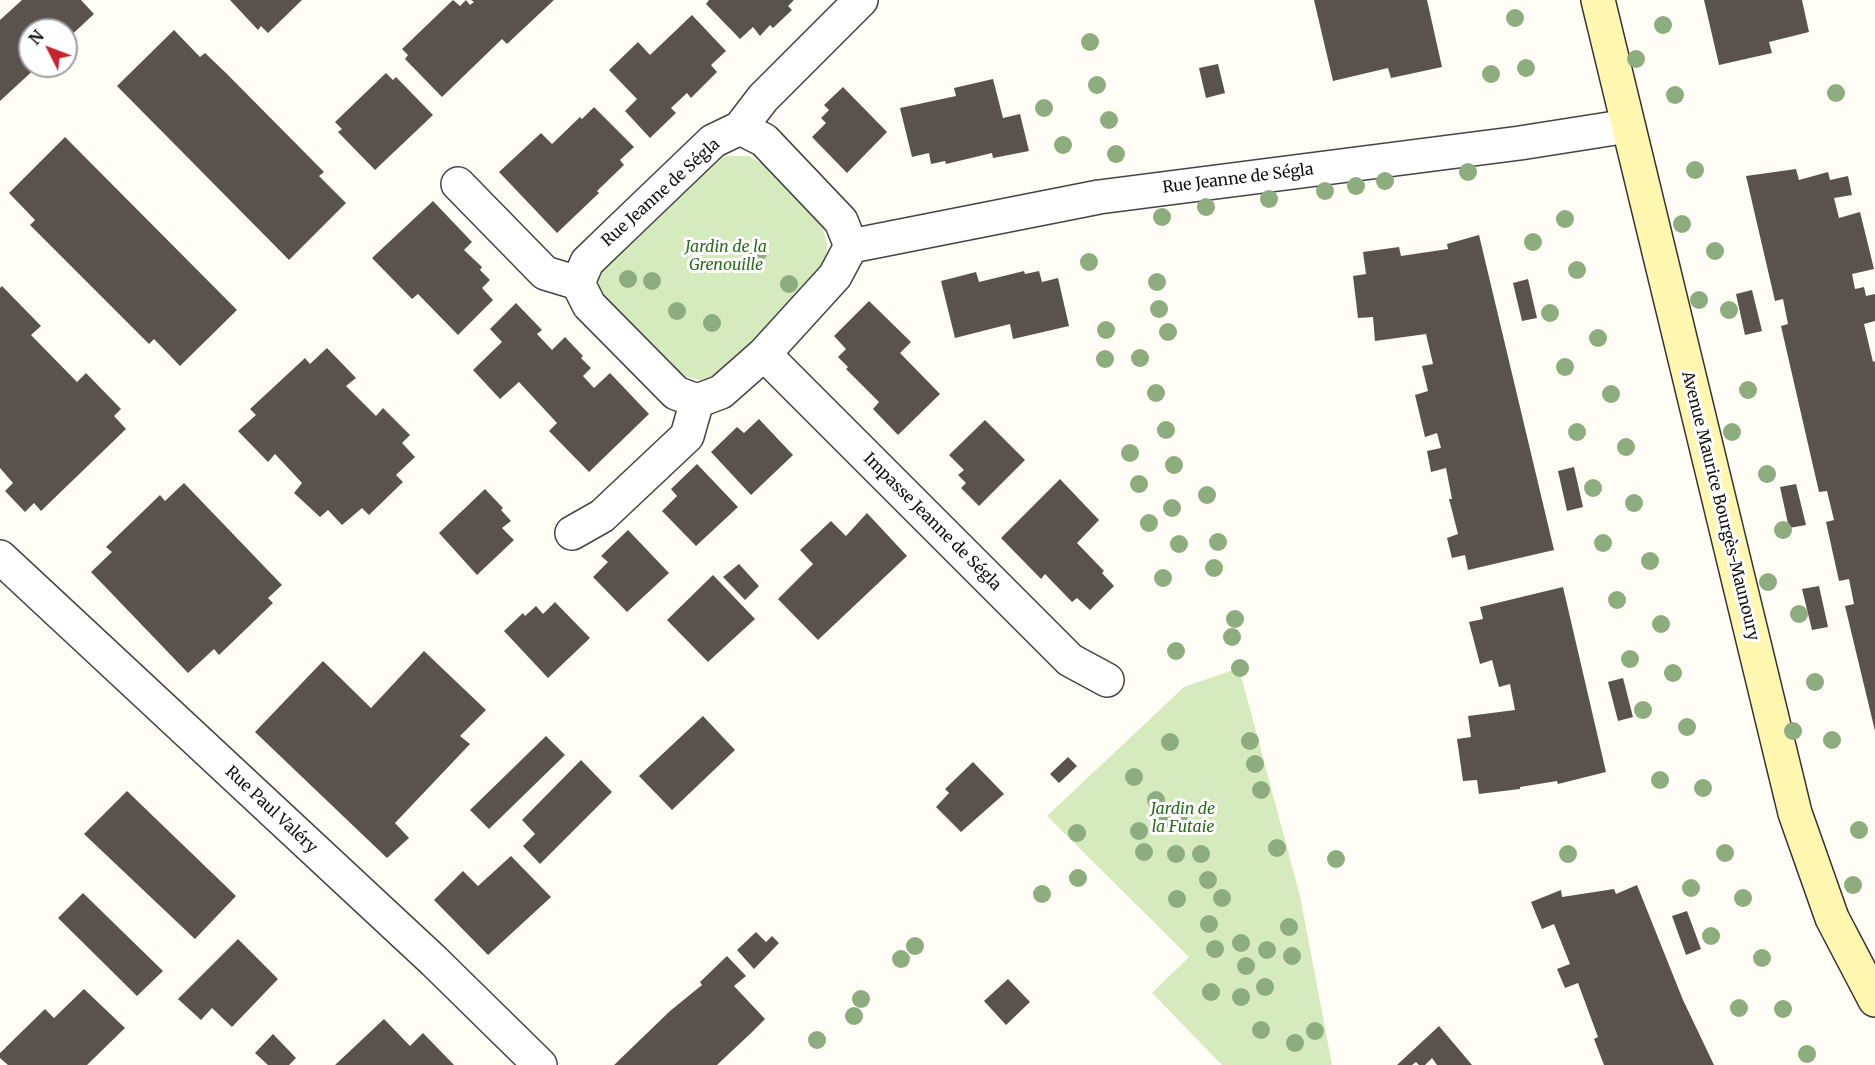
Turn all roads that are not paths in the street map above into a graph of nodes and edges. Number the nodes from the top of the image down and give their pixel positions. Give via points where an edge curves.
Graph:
1 (861, 0) edge
2 (1598, 0) edge
3 (1628, 126) junction
4 (740, 128) junction
5 (458, 184) dead end
6 (851, 246) junction
7 (578, 283) junction
8 (764, 354) junction
9 (697, 401) junction
10 (572, 534) dead end
11 (0, 557) edge
12 (1107, 680) dead end
13 (1875, 1000) edge
14 (540, 1065) edge

1 - 4 street via 764,98
2 - 3 street, Avenue Maurice Bourgès-Maunoury
3 - 6 street, Rue Jeanne de Ségla via 1099,198
3 - 13 street, Avenue Maurice Bourgès-Maunoury via 1795,813 1832,918
4 - 6 street via 764,140 841,220
4 - 7 street, Rue Jeanne de Ségla via 713,141 587,262
5 - 7 street via 546,273
6 - 8 street via 835,276
7 - 9 street via 589,305 676,393
8 - 9 street via 721,392
8 - 12 street, Impasse Jeanne de Ségla via 1070,660
9 - 10 street via 687,436 602,516
11 - 14 street, Rue Paul Valéry via 434,961

